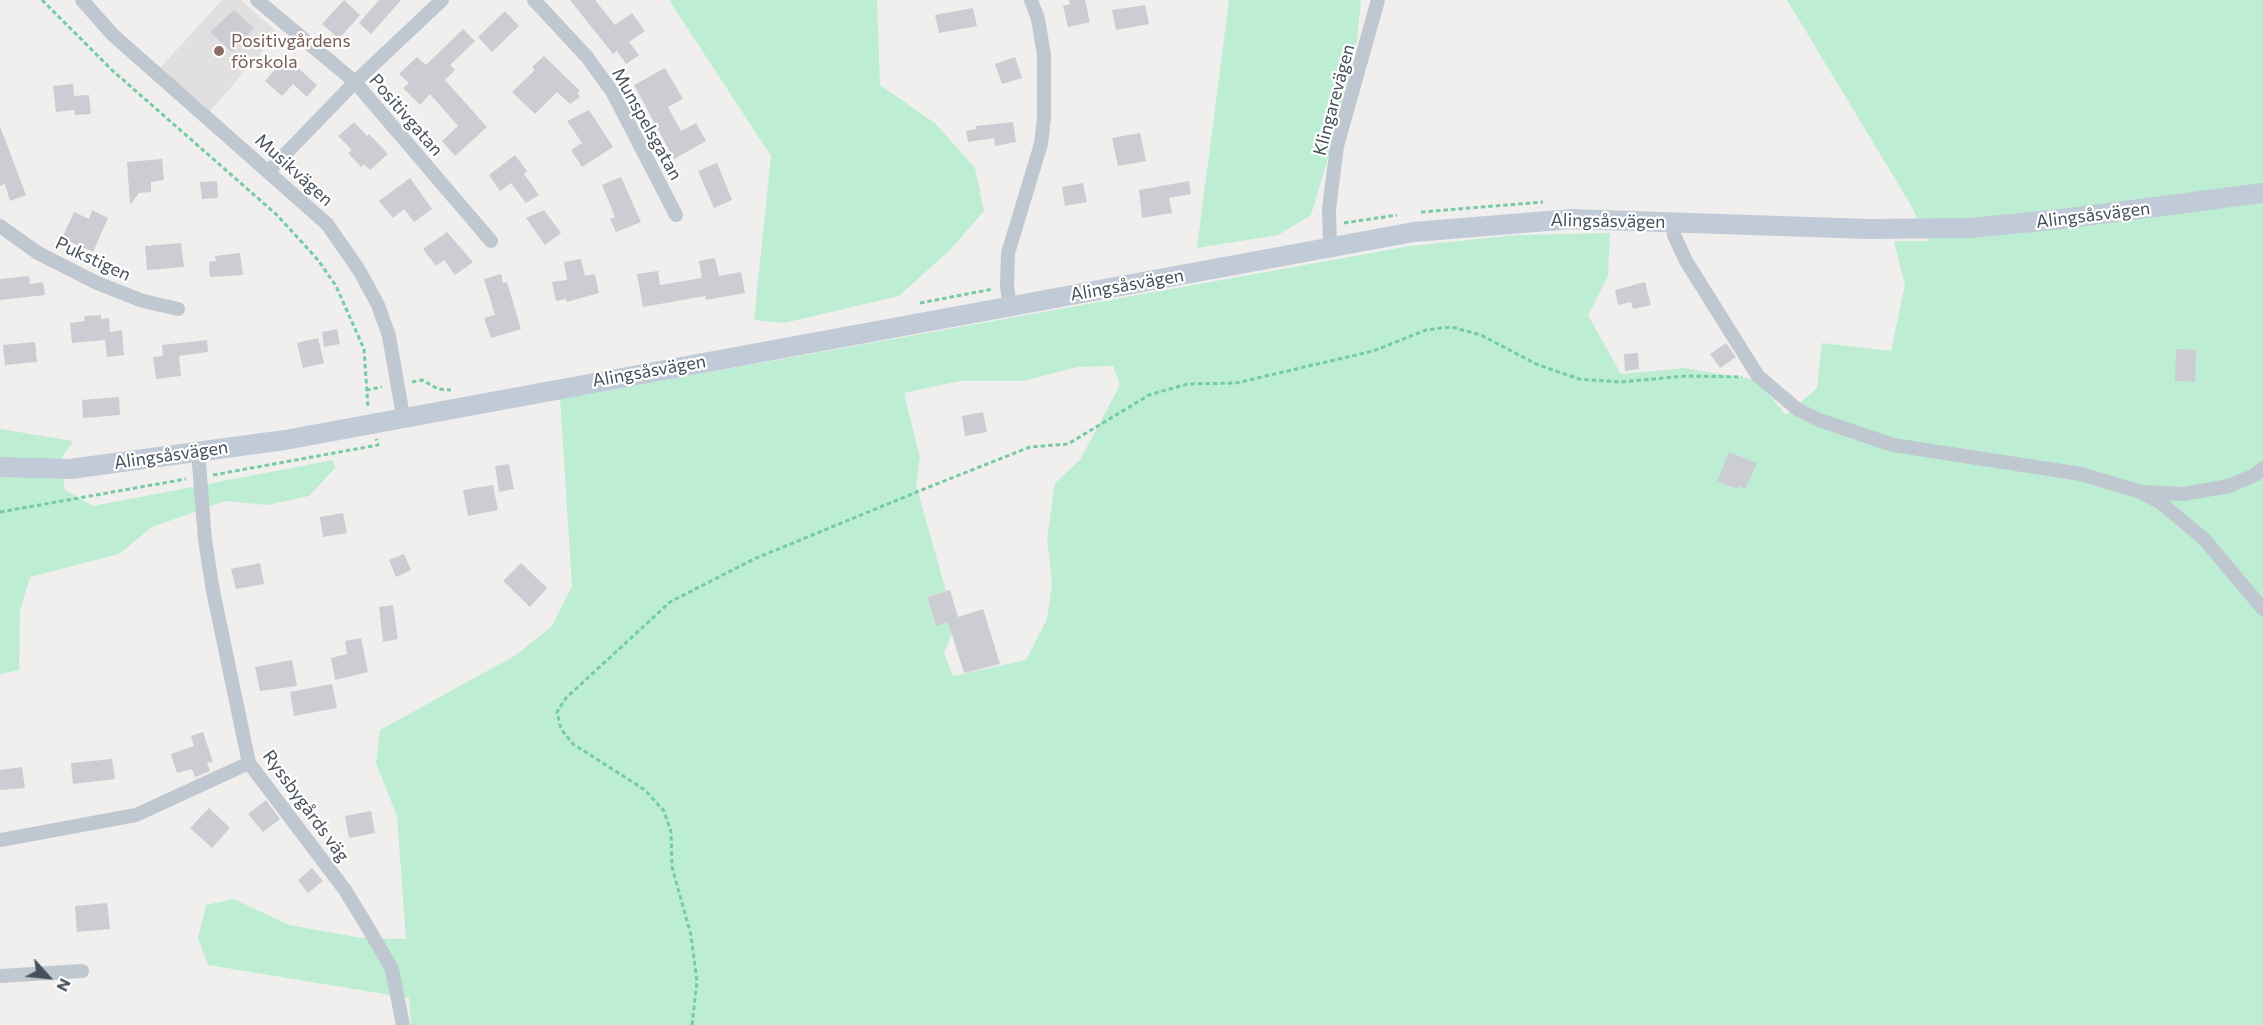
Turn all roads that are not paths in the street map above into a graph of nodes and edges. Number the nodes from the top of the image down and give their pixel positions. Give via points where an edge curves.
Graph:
1 (82, 0) edge
2 (257, 0) edge
3 (441, 0) edge
4 (534, 0) edge
5 (1031, 0) edge
6 (1378, 0) edge
7 (355, 82) junction
8 (269, 171) junction
9 (2263, 193) edge
10 (676, 215) dead end
11 (1673, 223) junction
12 (0, 226) edge
13 (491, 241) dead end
14 (1330, 247) junction
15 (1010, 306) junction
16 (178, 309) dead end
17 (404, 416) junction
18 (198, 451) junction
19 (0, 467) edge
20 (2263, 468) edge
21 (2141, 492) junction
22 (2263, 609) edge
23 (249, 763) junction
24 (0, 840) edge
25 (82, 971) dead end
26 (0, 976) edge
27 (403, 1025) edge

1 - 8 street, Musikvägen via 113,35
2 - 7 street, Positivgatan
3 - 7 street
4 - 10 street, Munspelsgatan via 613,93
5 - 15 street via 1044,55 1044,118 1038,153 1008,253
6 - 14 street, Klingarevägen via 1337,146 1329,209
7 - 8 street
7 - 13 street, Positivgatan
8 - 17 street, Musikvägen via 327,224 359,270 389,336
9 - 11 main road, Alingsåsvägen via 1970,228
11 - 14 main road, Alingsåsvägen via 1533,220 1414,232
11 - 21 street via 1686,261 1758,376 1797,410 1893,445 2081,474
12 - 16 street, Pukstigen via 38,253 97,283 143,301
14 - 15 main road, Alingsåsvägen
15 - 17 main road, Alingsåsvägen
17 - 18 main road, Alingsåsvägen via 285,440
18 - 19 main road, Alingsåsvägen via 70,469
18 - 23 street, Ryssbygårds väg via 206,550
20 - 21 street via 2229,486 2183,494
21 - 22 street via 2161,503 2204,539
23 - 24 street via 136,814
23 - 27 street, Ryssbygårds väg via 368,926 392,969
25 - 26 street

